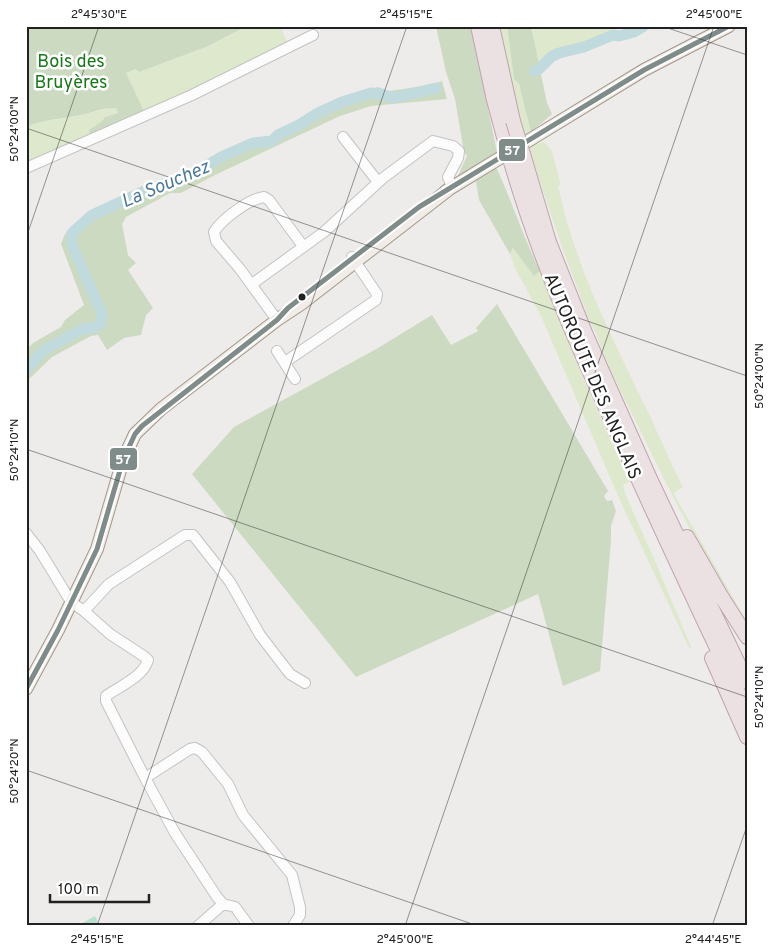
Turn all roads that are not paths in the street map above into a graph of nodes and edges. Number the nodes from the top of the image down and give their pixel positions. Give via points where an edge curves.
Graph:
1 (478, 26) edge
2 (492, 26) edge
3 (729, 26) edge
4 (313, 35) dead end
5 (343, 137) dead end
6 (517, 158) junction
7 (26, 168) edge
8 (378, 182) junction
9 (450, 182) junction
10 (303, 246) junction
11 (354, 260) junction
12 (252, 284) junction
13 (277, 320) junction
14 (277, 351) dead end
15 (285, 362) junction
16 (295, 379) dead end
17 (625, 422) junction
18 (26, 533) edge
19 (686, 584) junction
20 (71, 602) junction
21 (84, 611) junction
22 (747, 637) edge
23 (747, 682) edge
24 (305, 683) dead end
25 (26, 689) edge
26 (747, 711) edge
27 (747, 737) edge
28 (145, 778) junction
29 (223, 904) junction
30 (198, 926) edge
31 (250, 926) edge
32 (293, 926) edge

1 - 6 highway, AUTOROUTE DES ANGLAIS, bridge via 505,141
2 - 6 highway, AUTOROUTE DES ANGLAIS, bridge via 513,121
3 - 9 main road via 644,70 557,124
4 - 7 street via 192,95
5 - 8 street
6 - 17 highway, AUTOROUTE DES ANGLAIS via 586,335
6 - 19 highway, AUTOROUTE DES ANGLAIS via 522,201 573,336
8 - 9 street via 433,141 459,151
8 - 10 street via 324,232
9 - 11 main road
9 - 11 main road
10 - 12 street
10 - 12 street via 264,197 238,210 214,232 216,241
11 - 13 main road via 288,308
11 - 15 street via 376,294 376,300
12 - 13 street
13 - 20 main road via 161,409 135,434 123,460 97,549
14 - 15 street
15 - 16 street
17 - 22 highway via 638,439 691,544
17 - 23 highway, AUTOROUTE DES ANGLAIS
18 - 20 street
19 - 26 highway, AUTOROUTE DES ANGLAIS
19 - 27 highway via 720,677
20 - 21 street
20 - 25 main road
21 - 24 street via 109,584 185,535 193,535 230,582 260,635 290,674
21 - 28 street via 148,660 146,667 137,675 106,696
28 - 29 street via 175,833
28 - 32 street via 190,749 198,749 228,784 243,815 292,875 300,907 300,915
29 - 30 street
29 - 31 street via 235,907

